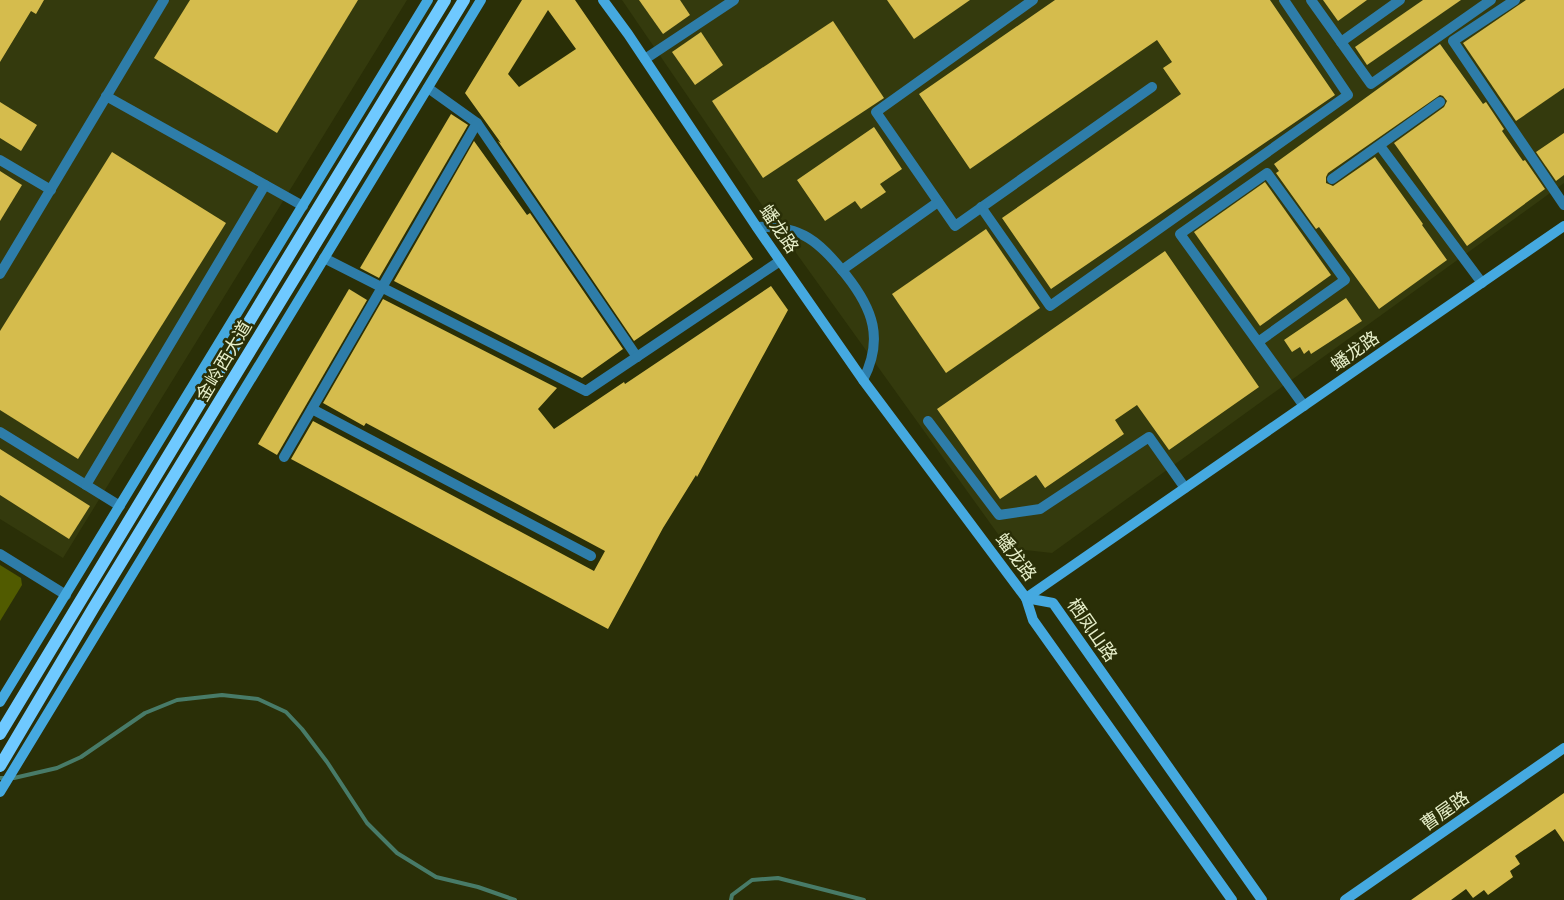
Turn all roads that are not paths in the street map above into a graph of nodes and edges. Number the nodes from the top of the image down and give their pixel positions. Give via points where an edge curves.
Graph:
1 (164, 0) edge
2 (428, 0) edge
3 (445, 0) edge
4 (464, 0) edge
5 (480, 0) edge
6 (603, 0) edge
7 (734, 0) edge
8 (1033, 0) edge
9 (1284, 0) edge
10 (1311, 0) edge
11 (1400, 0) edge
12 (1491, 0) edge
13 (1515, 0) edge
14 (1341, 42) junction
15 (645, 59) junction
16 (1152, 87) dead end
17 (428, 88) junction
18 (106, 96) junction
19 (1440, 102) dead end
20 (477, 123) junction
21 (1380, 146) junction
22 (0, 160) edge
23 (1332, 179) dead end
24 (265, 185) junction
25 (51, 190) junction
26 (938, 202) junction
27 (1564, 205) edge
28 (303, 206) junction
29 (981, 207) junction
30 (1564, 226) edge
31 (757, 227) junction
32 (324, 258) junction
33 (780, 260) junction
34 (842, 270) junction
35 (0, 274) edge
36 (1482, 283) junction
37 (382, 288) junction
38 (1258, 342) junction
39 (637, 357) junction
40 (863, 380) junction
41 (1304, 406) junction
42 (312, 409) junction
43 (928, 421) dead end
44 (0, 432) edge
45 (284, 457) dead end
46 (86, 485) junction
47 (1185, 488) junction
48 (120, 506) junction
49 (0, 554) edge
50 (591, 556) dead end
51 (66, 595) junction
52 (1026, 598) junction
53 (0, 702) edge
54 (0, 734) edge
55 (1564, 748) edge
56 (0, 766) edge
57 (0, 792) edge
58 (1232, 900) edge
59 (1262, 900) edge
60 (1345, 900) edge

1 - 18 street
2 - 28 street
3 - 54 main road, 金岭西大道
4 - 56 main road, 金岭西大道
5 - 17 street
6 - 15 street, 蟠龙路
7 - 15 street
8 - 26 street via 876,112
9 - 29 street via 1348,95 1050,306
10 - 14 street
11 - 14 street
12 - 14 street via 1371,84
13 - 27 street via 1453,41
15 - 31 street, 蟠龙路
16 - 29 street
17 - 20 street
17 - 32 street
18 - 24 street
18 - 25 street
19 - 21 street
20 - 37 street
20 - 39 street
21 - 23 street
21 - 36 street
22 - 25 street
24 - 28 street
24 - 46 street
25 - 35 street
26 - 29 street via 955,226
26 - 34 street
28 - 48 street
30 - 36 street, 蟠龙路
31 - 33 street, 蟠龙路
31 - 34 street via 783,228 808,236 827,251
32 - 37 street
32 - 57 street
33 - 39 street
33 - 40 street, 蟠龙路
34 - 40 street via 862,295 874,326 874,348
36 - 41 street, 蟠龙路
37 - 39 street via 586,391
37 - 42 street
38 - 38 street via 1345,280 1267,173 1180,234
38 - 41 street
40 - 52 street, 蟠龙路
41 - 47 street, 蟠龙路
42 - 45 street
42 - 50 street
43 - 47 street via 999,515 1040,509 1149,437
44 - 46 street
46 - 48 street
47 - 52 street, 蟠龙路
48 - 51 street
49 - 51 street
51 - 53 street
52 - 58 street via 1033,620
52 - 59 street, 栖凤山路 via 1053,603
55 - 60 street, 曹屋路

